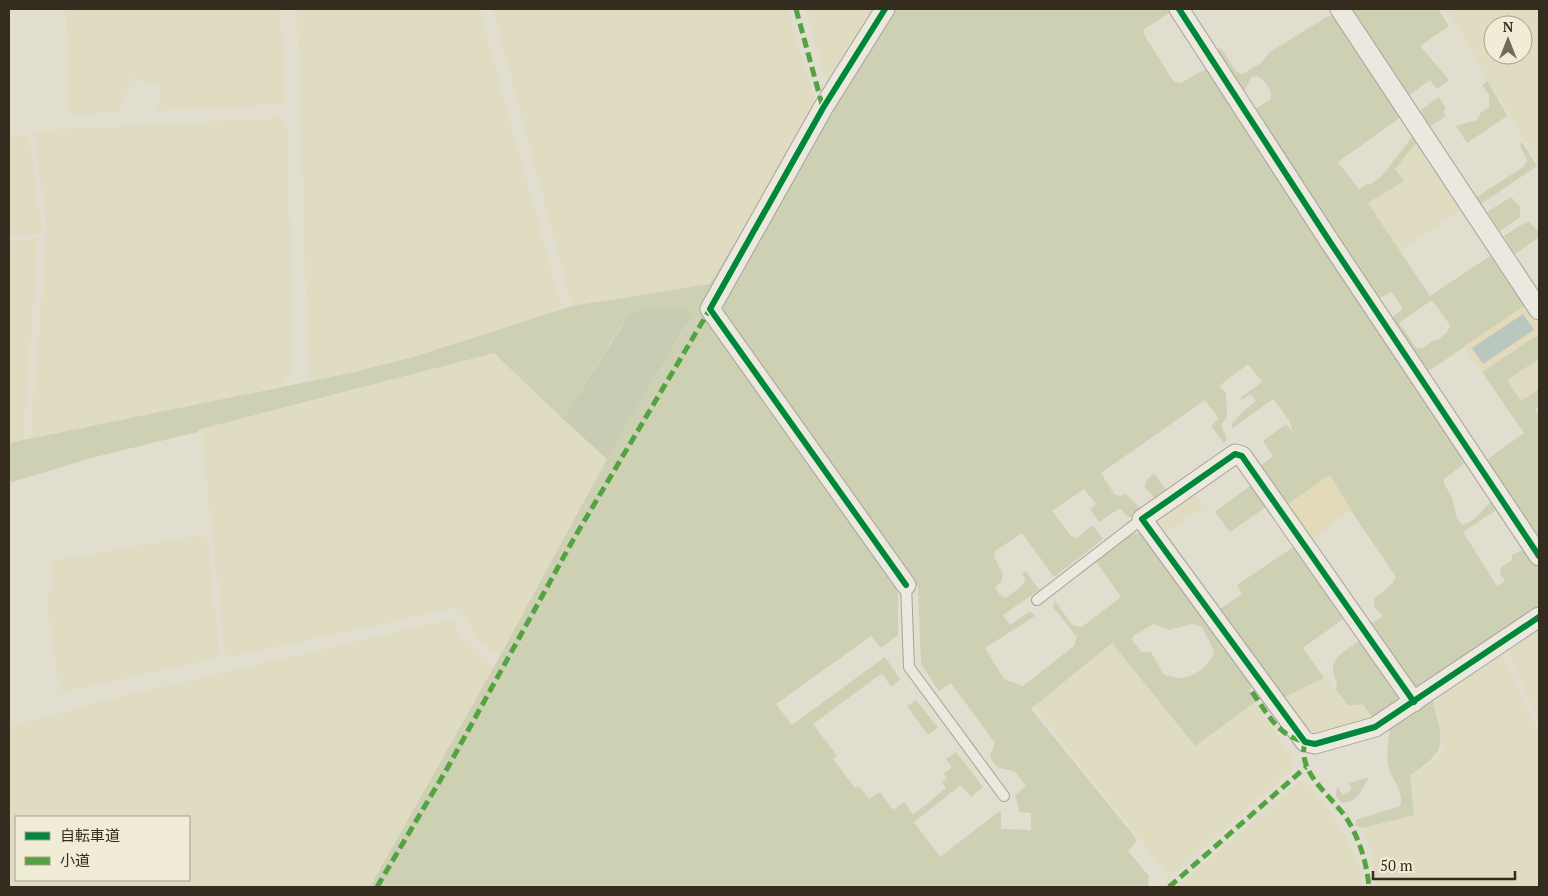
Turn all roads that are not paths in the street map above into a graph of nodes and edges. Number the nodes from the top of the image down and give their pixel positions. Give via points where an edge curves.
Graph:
1 (885, 9) edge
2 (1179, 9) edge
3 (1340, 9) edge
4 (1539, 310) edge
5 (1142, 519) junction
6 (1539, 556) edge
7 (906, 585) joint
8 (1036, 600) dead end
9 (1539, 617) edge
10 (1414, 702) junction
11 (1004, 796) dead end

1 - 7 street via 823,108 710,309
2 - 6 street
3 - 4 street
5 - 8 lane
5 - 10 street via 1305,742 1315,744 1375,727
5 - 10 street via 1235,454 1242,456
7 - 11 lane via 909,667
9 - 10 street

